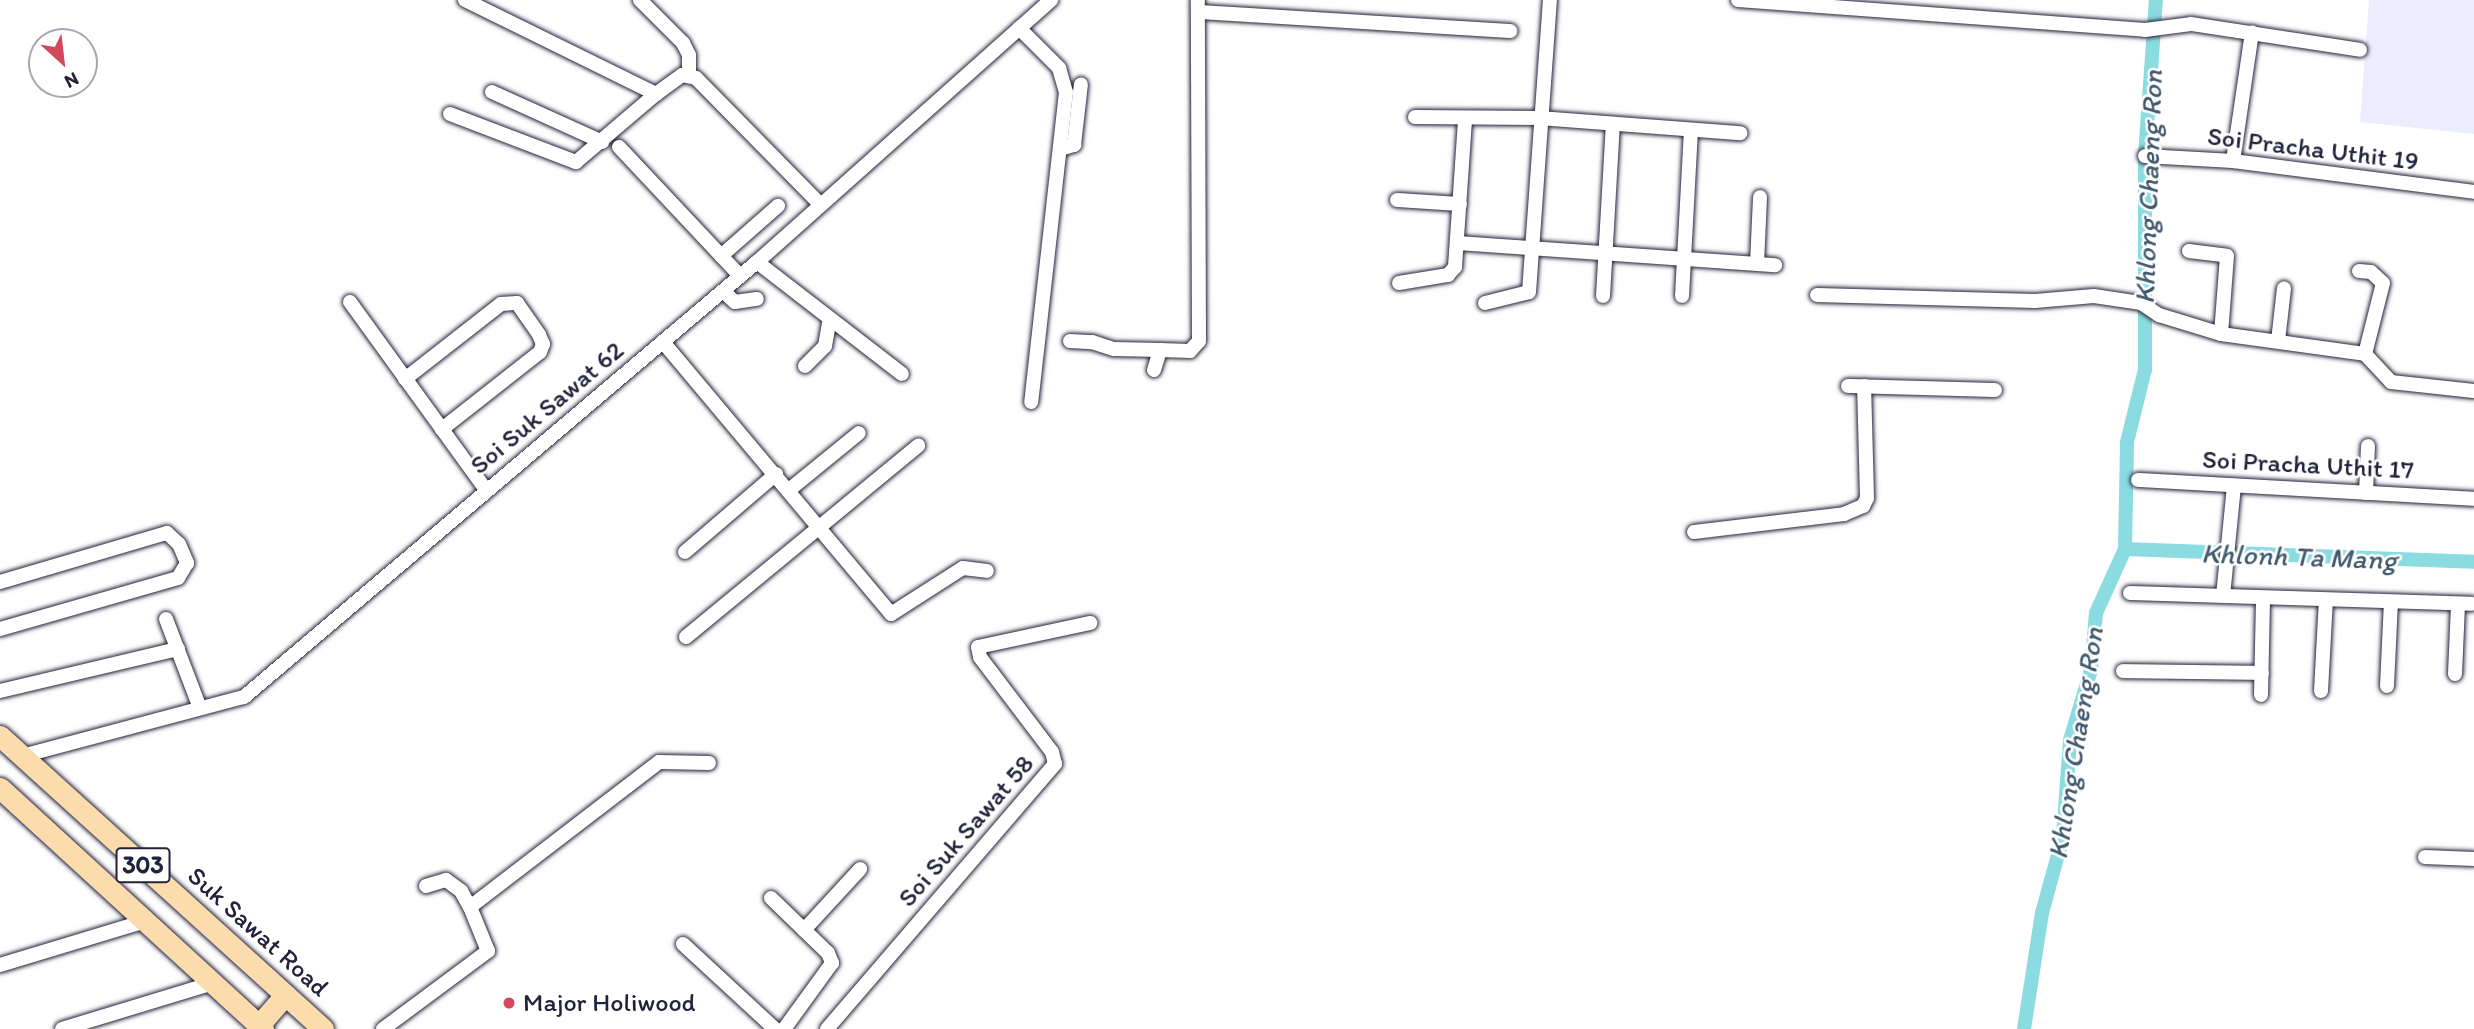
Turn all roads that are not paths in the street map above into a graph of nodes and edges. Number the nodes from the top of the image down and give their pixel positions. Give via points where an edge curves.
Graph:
1 (465, 0) edge
2 (640, 0) edge
3 (1051, 0) edge
4 (1550, 0) edge
5 (1738, 0) edge
6 (1199, 6) edge
7 (1019, 28) junction
8 (1510, 31) dead end
9 (2252, 32) junction
10 (2360, 50) dead end
11 (689, 74) junction
12 (1081, 84) dead end
13 (492, 92) dead end
14 (656, 94) junction
15 (450, 114) dead end
16 (1415, 117) dead end
17 (1539, 118) junction
18 (1465, 119) junction
19 (1613, 125) junction
20 (1691, 131) junction
21 (1740, 133) dead end
22 (602, 142) junction
23 (619, 147) dead end
24 (1060, 149) junction
25 (2145, 156) dead end
26 (2233, 161) junction
27 (2474, 192) edge
28 (1760, 197) dead end
29 (1397, 200) dead end
30 (1460, 204) junction
31 (821, 205) junction
32 (778, 206) dead end
33 (1458, 243) junction
34 (1531, 249) junction
35 (2189, 251) dead end
36 (1606, 254) junction
37 (721, 256) junction
38 (1684, 260) junction
39 (757, 262) junction
40 (1757, 264) junction
41 (1775, 265) dead end
42 (2360, 271) dead end
43 (740, 276) junction
44 (1399, 283) dead end
45 (2284, 288) dead end
46 (723, 291) junction
47 (1817, 295) dead end
48 (1603, 296) dead end
49 (1682, 296) dead end
50 (757, 299) dead end
51 (350, 302) dead end
52 (1485, 303) dead end
53 (830, 319) junction
54 (2221, 334) junction
55 (1070, 341) dead end
56 (2278, 341) junction
57 (663, 342) junction
58 (1160, 350) junction
59 (2365, 354) junction
60 (805, 366) dead end
61 (1154, 370) dead end
62 (902, 374) dead end
63 (405, 379) junction
64 (1847, 386) dead end
65 (1864, 386) junction
66 (1995, 390) dead end
67 (2474, 391) edge
68 (1031, 402) dead end
69 (442, 429) junction
70 (859, 433) dead end
71 (918, 446) dead end
72 (2368, 446) dead end
73 (776, 474) junction
74 (2138, 480) dead end
75 (2234, 486) junction
76 (487, 491) junction
77 (789, 491) junction
78 (2366, 493) junction
79 (2474, 499) edge
80 (822, 528) junction
81 (1694, 532) dead end
82 (685, 552) dead end
83 (987, 571) dead end
84 (0, 582) edge
85 (2130, 593) dead end
86 (2223, 596) junction
87 (2263, 598) junction
88 (2326, 600) junction
89 (2391, 602) junction
90 (166, 619) dead end
91 (1090, 624) dead end
92 (0, 629) edge
93 (686, 636) dead end
94 (178, 649) junction
95 (2123, 671) dead end
96 (2262, 673) junction
97 (2455, 674) dead end
98 (2387, 686) dead end
99 (0, 691) edge
100 (2321, 691) dead end
101 (2261, 695) dead end
102 (200, 708) junction
103 (0, 736) edge
104 (22, 756) junction
105 (709, 764) dead end
106 (0, 788) edge
107 (2424, 857) dead end
108 (2474, 859) edge
109 (860, 869) dead end
110 (426, 886) dead end
111 (771, 898) dead end
112 (470, 907) junction
113 (146, 921) junction
114 (804, 930) junction
115 (684, 944) dead end
116 (0, 965) edge
117 (213, 983) junction
118 (285, 995) junction
119 (260, 1028) edge
120 (62, 1029) edge
121 (323, 1029) edge
122 (383, 1029) edge
123 (775, 1029) edge
124 (784, 1029) edge
125 (827, 1029) edge

1 - 14 street
2 - 11 street via 684,43 690,55
3 - 7 street, Soi Suk Sawat 62
4 - 17 street
5 - 9 street via 2145,30 2191,24
6 - 8 street
6 - 58 street via 1199,341 1190,351
7 - 24 street via 1065,80
7 - 31 street, Soi Suk Sawat 62
9 - 10 street
9 - 26 street
11 - 14 street
11 - 31 street
12 - 24 street via 1074,145
13 - 22 street
14 - 22 street
15 - 22 street via 568,161 576,162
16 - 18 street
17 - 18 street
17 - 19 street
17 - 34 street
18 - 30 street
19 - 20 street
19 - 36 street
20 - 21 street
20 - 38 street
23 - 37 street
24 - 68 street
25 - 26 street, Soi Pracha Uthit 19
26 - 27 street, Soi Pracha Uthit 19
28 - 40 street
29 - 30 street
30 - 33 street
31 - 39 street, Soi Suk Sawat 62
32 - 37 street
33 - 34 street
33 - 44 street via 1453,271
34 - 36 street
34 - 52 street via 1529,292
35 - 54 street via 2227,256
36 - 38 street
36 - 48 street
37 - 43 street
38 - 40 street
38 - 49 street
39 - 43 street, Soi Suk Sawat 62
39 - 53 street
40 - 41 street
42 - 59 street via 2371,272 2383,284
43 - 46 street, Soi Suk Sawat 62
45 - 56 street
46 - 50 street via 735,302
46 - 57 street, Soi Suk Sawat 62
47 - 54 street via 2035,301 2094,296 2141,303 2159,315
51 - 63 street
53 - 60 street via 825,346
53 - 62 street
54 - 56 street
55 - 58 street via 1114,349
56 - 59 street
57 - 73 street
57 - 76 street, Soi Suk Sawat 62
58 - 61 street
59 - 67 street via 2391,382
63 - 69 street
63 - 69 street via 500,304 517,303 539,335 540,352
64 - 65 street
65 - 66 street
65 - 81 street via 1867,498 1863,506 1844,514
69 - 76 street
70 - 77 street
71 - 80 street
72 - 78 street
73 - 77 street
73 - 82 street
74 - 75 street, Soi Pracha Uthit 17
75 - 78 street, Soi Pracha Uthit 17
75 - 86 street
76 - 102 street, Soi Suk Sawat 62 via 244,697
77 - 80 street
78 - 79 street, Soi Pracha Uthit 17
80 - 83 street via 891,614 963,568
80 - 93 street
84 - 92 street via 167,533 179,544 187,563 177,578
85 - 86 street
86 - 87 street
87 - 88 street
87 - 96 street
88 - 89 street
88 - 100 street
89 - 97 street via 2465,604
89 - 98 street
90 - 94 street
91 - 125 street, Soi Suk Sawat 58 via 978,647 980,657 1052,752 1055,764
94 - 99 street
94 - 102 street
95 - 96 street
96 - 101 street
102 - 104 street, Soi Suk Sawat 62
103 - 104 main road, Suk Sawat Road / 303
104 - 118 main road, Suk Sawat Road / 303
105 - 112 street via 659,762
106 - 113 main road, 303
107 - 108 street
109 - 114 street
110 - 112 street via 446,880 461,891
111 - 114 street
112 - 122 street via 488,944 484,957
113 - 116 street
113 - 117 main road, 303
114 - 124 street via 832,963
115 - 123 street
117 - 119 main road, 303
117 - 120 street
118 - 119 main road
118 - 121 main road, Suk Sawat Road / 303

